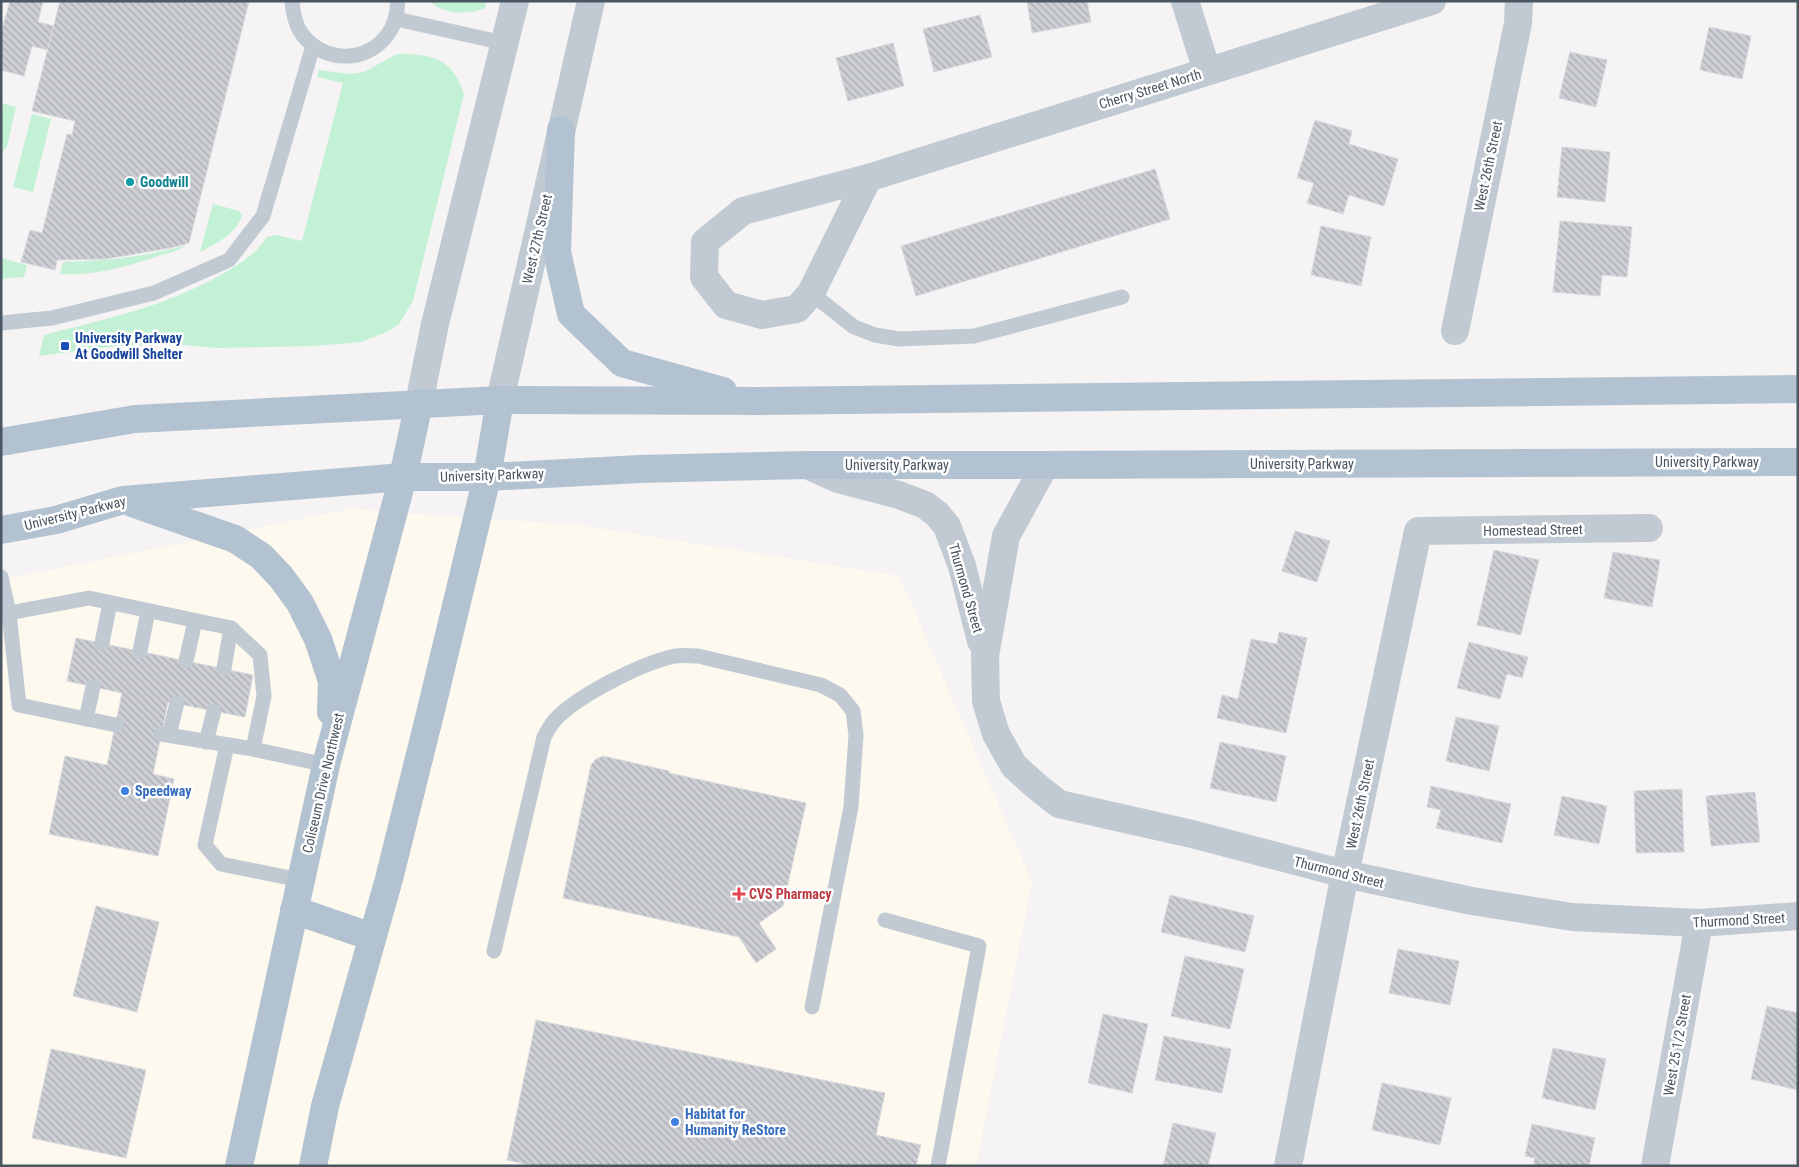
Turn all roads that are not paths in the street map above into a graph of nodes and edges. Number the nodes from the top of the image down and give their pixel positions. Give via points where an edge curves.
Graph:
1 (292, 1) edge
2 (398, 1) edge
3 (515, 1) edge
4 (591, 1) edge
5 (1185, 1) edge
6 (1432, 1) edge
7 (1519, 1) edge
8 (396, 19) junction
9 (504, 42) junction
10 (313, 46) junction
11 (1207, 71) junction
12 (561, 130) junction
13 (868, 178) junction
14 (811, 293) junction
15 (1122, 298) dead end
16 (1, 323) edge
17 (1455, 331) dead end
18 (1798, 389) edge
19 (500, 400) junction
20 (756, 401) junction
21 (419, 404) junction
22 (1, 442) edge
23 (1798, 462) edge
24 (807, 465) junction
25 (1045, 466) junction
26 (403, 477) junction
27 (487, 477) junction
28 (123, 500) junction
29 (1649, 528) dead end
30 (1, 530) edge
31 (1418, 531) joint
32 (1, 577) edge
33 (110, 603) junction
34 (148, 611) junction
35 (9, 613) junction
36 (195, 621) junction
37 (231, 628) junction
38 (102, 643) dead end
39 (140, 651) dead end
40 (985, 656) junction
41 (186, 661) dead end
42 (224, 668) dead end
43 (93, 687) dead end
44 (177, 703) dead end
45 (214, 711) dead end
46 (86, 719) junction
47 (116, 725) dead end
48 (206, 742) junction
49 (227, 745) junction
50 (253, 749) junction
51 (328, 759) junction
52 (1345, 874) junction
53 (300, 880) junction
54 (294, 910) junction
55 (1798, 916) edge
56 (885, 920) dead end
57 (1699, 924) junction
58 (372, 937) junction
59 (494, 951) dead end
60 (812, 1007) dead end
61 (239, 1166) edge
62 (313, 1166) edge
63 (938, 1166) edge
64 (1288, 1166) edge
65 (1655, 1166) edge

1 - 10 lane via 294,18 301,34
2 - 8 lane
3 - 9 street
4 - 12 street, West 27th Street
5 - 11 street
6 - 11 street, Cherry Street North
7 - 17 street, West 26th Street via 1518,23
8 - 9 lane
8 - 10 lane via 377,46 361,54 345,57 328,54
9 - 21 street
10 - 16 lane via 263,216 229,260 154,292 52,318
11 - 13 street, Cherry Street North
12 - 19 street, West 27th Street
12 - 20 main road via 557,252 571,314 622,363
13 - 14 street, Cherry Street North
13 - 14 street, Cherry Street North via 743,211 705,242 704,277 726,305 762,315 797,309
14 - 15 lane via 854,327 875,336 899,339 974,336
18 - 20 main road
19 - 20 main road
19 - 21 main road
19 - 27 main road, West 27th Street
21 - 22 main road via 135,419
21 - 26 main road, Coliseum Drive Northwest
23 - 25 main road, University Parkway
24 - 25 main road, University Parkway
24 - 27 main road, University Parkway
24 - 40 street, Thurmond Street via 838,479 899,495 925,505 937,514 947,526 962,566
25 - 40 street, Thurmond Street via 1006,536
26 - 27 main road, University Parkway
26 - 28 main road, University Parkway
26 - 51 main road, Coliseum Drive Northwest
27 - 58 main road via 392,869
28 - 30 main road, University Parkway via 56,520
28 - 51 main road via 235,539 261,556 281,577 305,612 332,681
29 - 31 street, Homestead Street
31 - 52 street, West 26th Street
32 - 35 lane
33 - 34 lane
33 - 35 lane via 89,598
33 - 38 lane
34 - 36 lane
34 - 39 lane
35 - 46 lane via 19,704
36 - 37 lane
36 - 41 lane
37 - 42 lane
37 - 50 lane via 260,655 264,696
40 - 52 street, Thurmond Street via 986,701 996,734 1014,766 1059,804
43 - 46 lane
44 - 48 lane via 165,735
45 - 48 lane
46 - 47 lane
48 - 49 lane
49 - 50 lane
49 - 53 lane via 205,846 221,864
50 - 51 lane
51 - 53 main road, Coliseum Drive Northwest
52 - 57 street, Thurmond Street via 1472,901 1572,917
52 - 64 street, West 26th Street
53 - 54 main road, Coliseum Drive Northwest
54 - 58 main road
54 - 61 main road, Coliseum Drive Northwest
55 - 57 street, Thurmond Street
56 - 63 lane via 979,946
57 - 65 street, West 25 1/2 Street
58 - 62 main road via 324,1106
59 - 60 lane via 544,737 554,721 580,701 633,670 677,656 698,656 821,685 840,695 853,711 856,734 851,807

